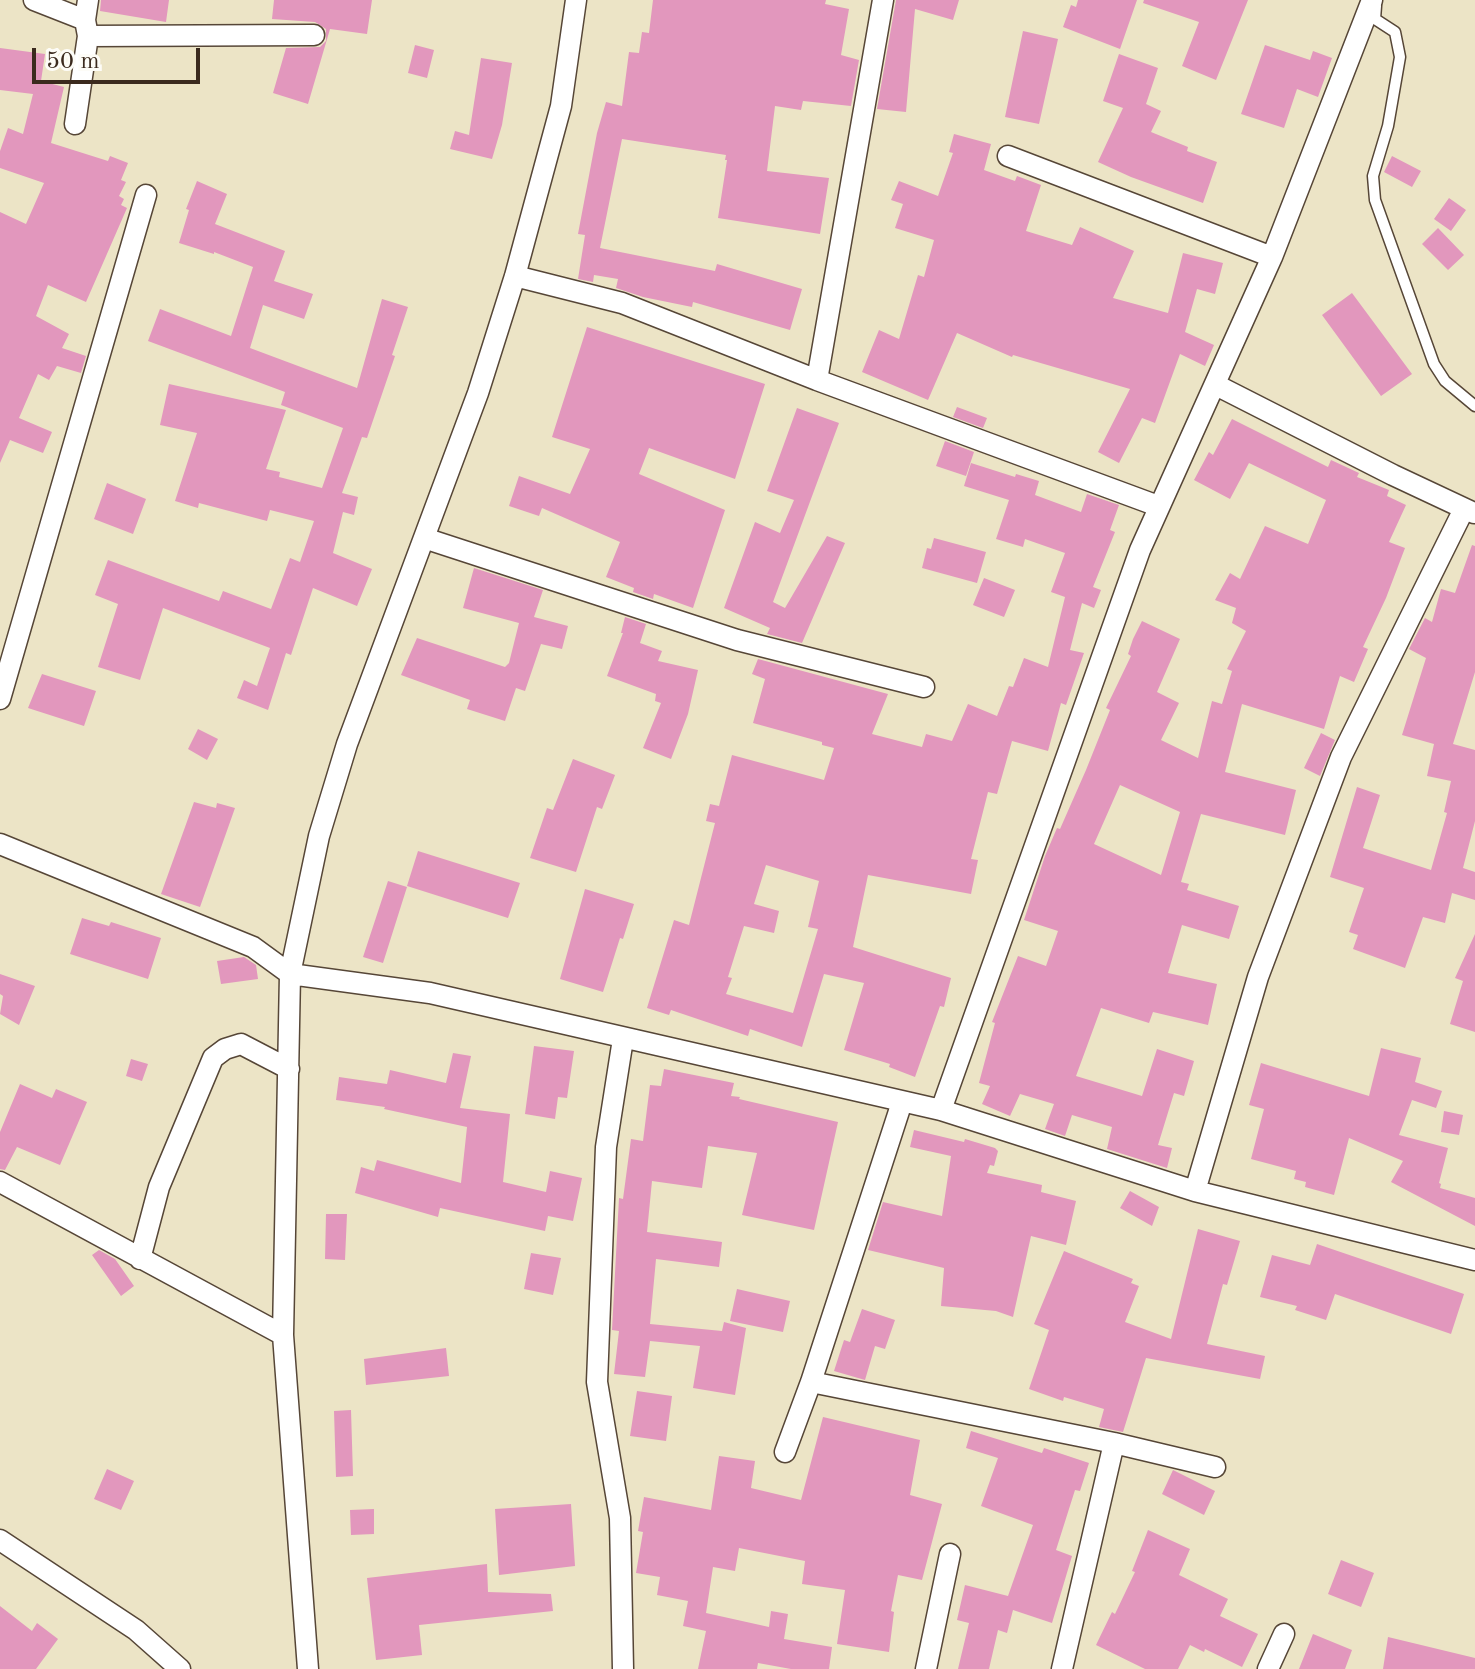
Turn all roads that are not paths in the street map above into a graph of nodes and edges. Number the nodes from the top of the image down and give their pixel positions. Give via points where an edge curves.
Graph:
1 (34, 0) edge
2 (576, 0) edge
3 (883, 0) edge
4 (1374, 0) edge
5 (87, 19) edge
6 (314, 35) dead end
7 (75, 124) dead end
8 (1008, 156) dead end
9 (146, 195) dead end
10 (1272, 257) junction
11 (515, 276) junction
12 (817, 380) junction
13 (1216, 385) junction
14 (1475, 406) edge
15 (1158, 506) junction
16 (1469, 511) edge
17 (424, 538) junction
18 (924, 687) dead end
19 (0, 699) edge
20 (0, 844) edge
21 (290, 974) junction
22 (623, 1039) junction
23 (289, 1069) junction
24 (902, 1102) junction
25 (941, 1110) junction
26 (0, 1182) edge
27 (1195, 1191) junction
28 (140, 1259) junction
29 (1475, 1260) edge
30 (283, 1335) junction
31 (811, 1382) junction
32 (1114, 1443) junction
33 (785, 1452) dead end
34 (1215, 1467) dead end
35 (0, 1540) edge
36 (950, 1554) dead end
37 (1284, 1634) dead end
38 (180, 1669) edge
39 (308, 1669) edge
40 (623, 1669) edge
41 (926, 1669) edge
42 (1062, 1669) edge
43 (1268, 1669) edge

1 - 5 street
2 - 11 street via 561,106
3 - 12 street
4 - 10 street
4 - 14 lane via 1375,19 1395,32 1400,57 1373,176 1375,200 1434,364 1445,381
5 - 6 street
5 - 7 street
8 - 10 street
9 - 19 street
10 - 13 street
11 - 12 street via 622,303
11 - 17 street
12 - 15 street
13 - 15 street
13 - 16 street
15 - 25 street
16 - 27 street via 1341,757 1258,977
17 - 18 street via 737,640
17 - 21 street via 332,789
20 - 21 street via 253,947
21 - 22 street via 430,993
21 - 23 street
22 - 24 street
22 - 40 street via 606,1147 597,1382 620,1518
23 - 28 street via 241,1044 213,1058 159,1187
23 - 30 street
24 - 25 street
24 - 31 street
25 - 27 street
26 - 28 street
27 - 29 street
28 - 30 street
30 - 39 street
31 - 32 street
31 - 33 street
32 - 34 street
32 - 42 street
35 - 38 street via 136,1630
36 - 41 street
37 - 43 street

